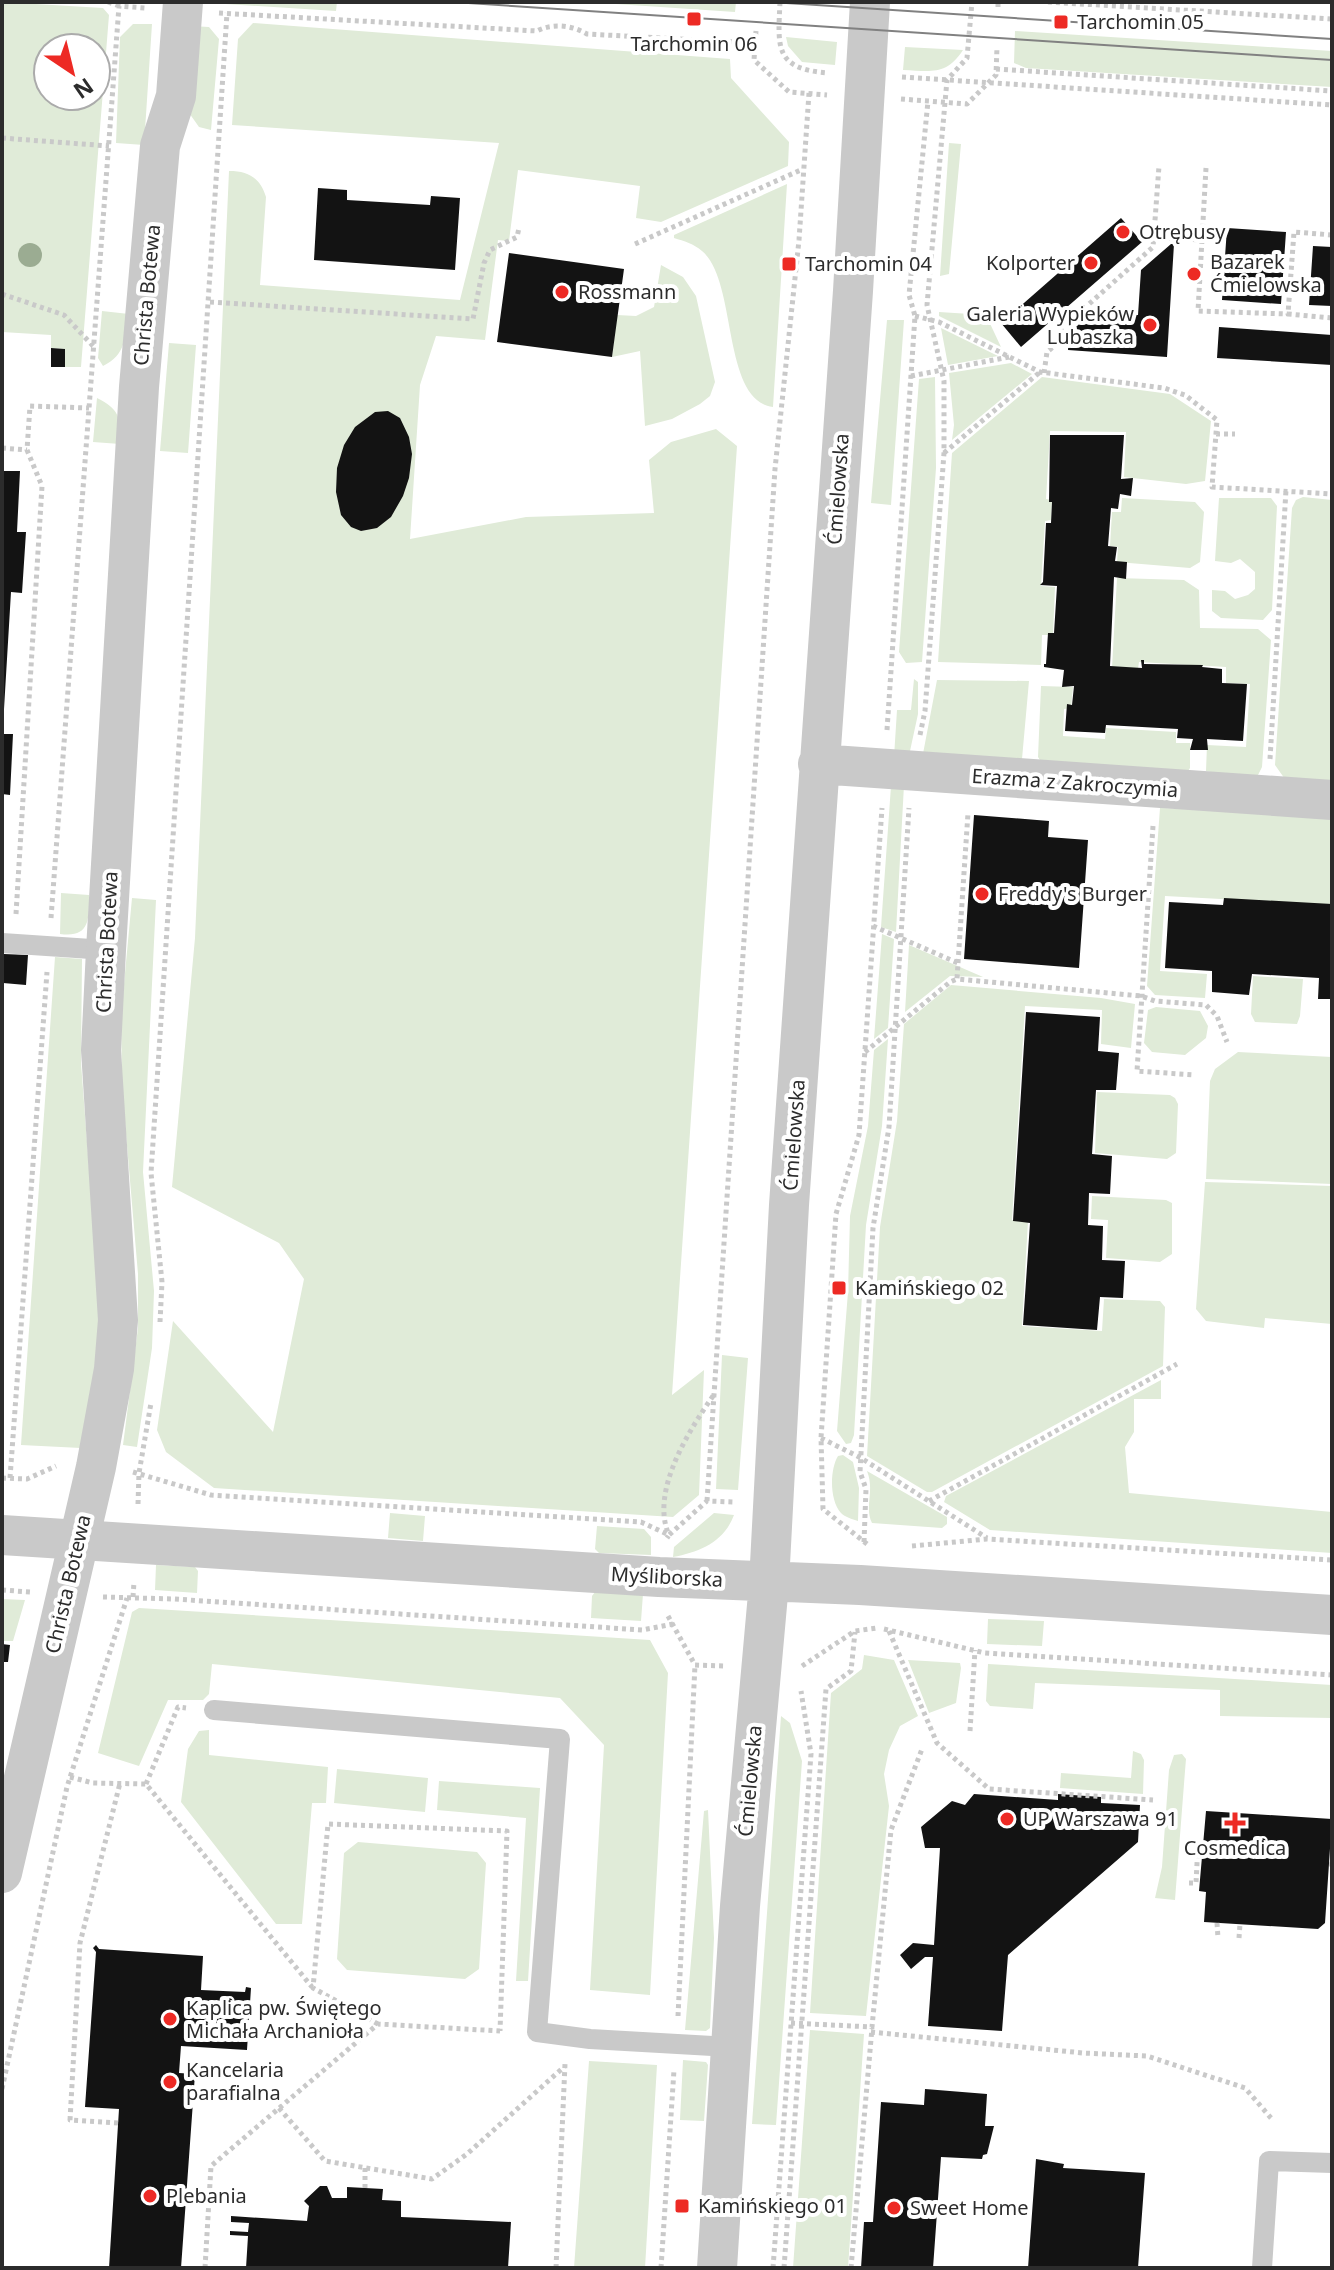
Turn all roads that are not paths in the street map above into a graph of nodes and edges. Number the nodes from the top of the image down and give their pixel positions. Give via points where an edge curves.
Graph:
1 (870, 2) edge
2 (183, 6) edge
3 (818, 764) junction
4 (1332, 800) edge
5 (8, 944) edge
6 (106, 950) junction
7 (2, 1535) edge
8 (78, 1540) junction
9 (769, 1583) junction
10 (1332, 1615) edge
11 (214, 1710) road end
12 (2, 1873) edge
13 (730, 2047) junction
14 (1332, 2163) edge
15 (717, 2268) edge
16 (1262, 2268) edge

1 - 3 street, Ćmielowska
2 - 6 street, Christa Botewa via 176,96 160,146 139,387
3 - 4 street, Erazma z Zakroczymia
3 - 9 street, Ćmielowska
5 - 6 lane
6 - 8 street, Christa Botewa via 101,1050 118,1320 114,1369
7 - 8 street, Myśliborska
8 - 9 street, Myśliborska
8 - 12 street, Christa Botewa
9 - 10 street, Myśliborska
9 - 13 street, Ćmielowska
11 - 13 lane via 560,1739 537,2032
13 - 15 street, Ćmielowska
14 - 16 lane via 1269,2161

